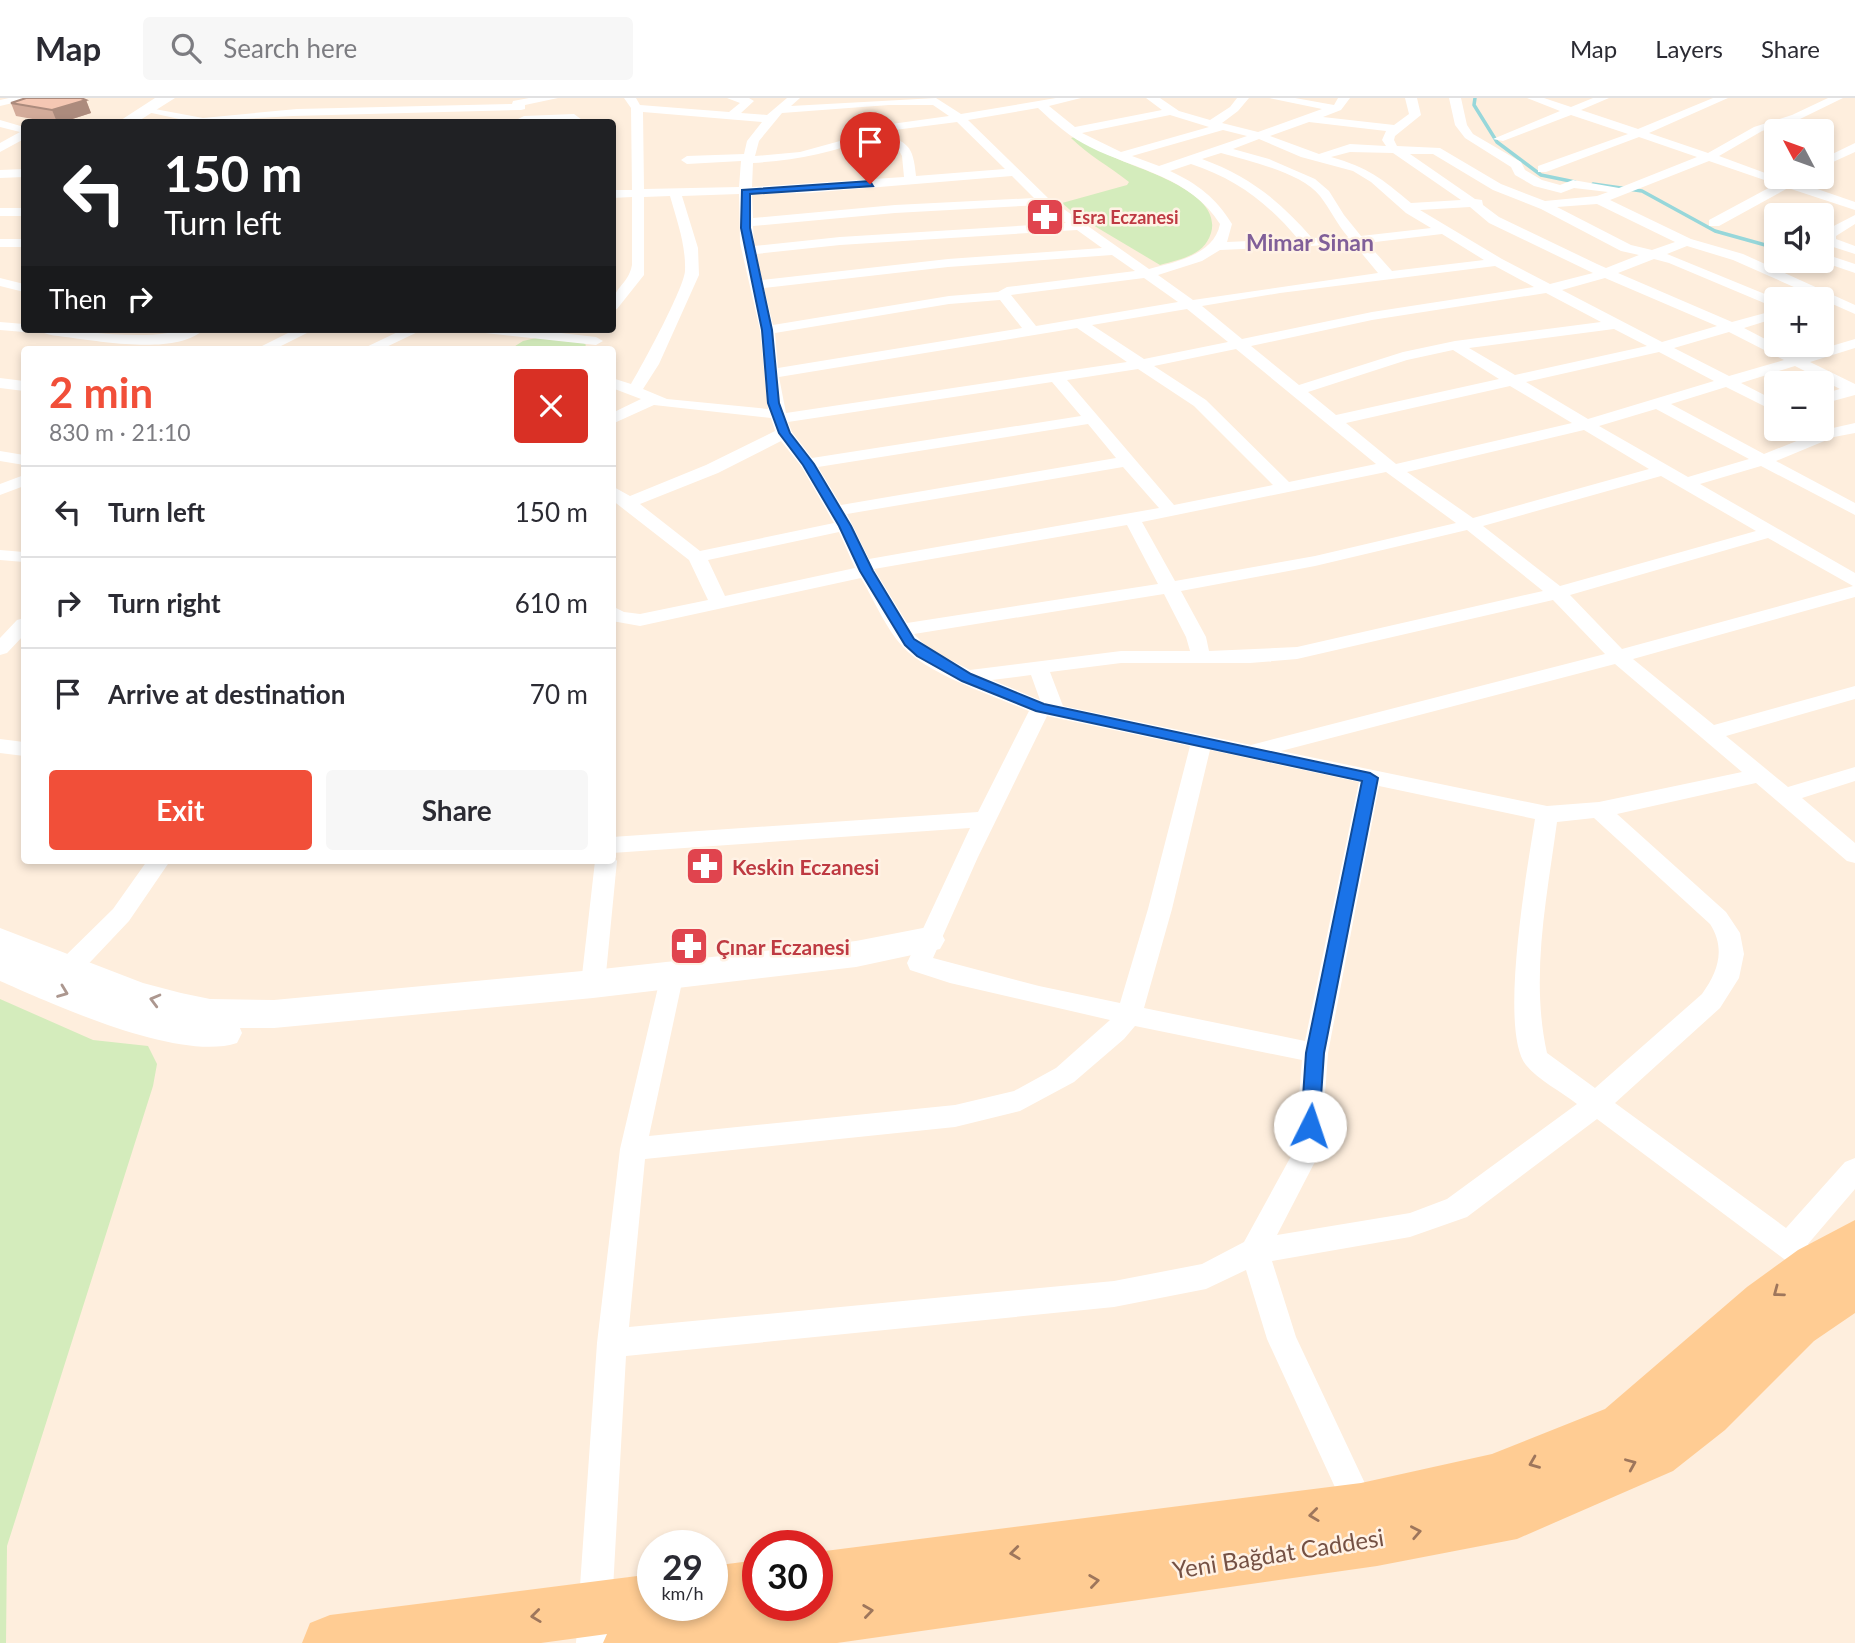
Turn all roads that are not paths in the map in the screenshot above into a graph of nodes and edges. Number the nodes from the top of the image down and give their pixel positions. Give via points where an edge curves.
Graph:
1 (28, 98) edge
2 (167, 98) edge
3 (301, 98) edge
4 (543, 98) edge
5 (552, 98) edge
6 (733, 98) edge
7 (794, 98) edge
8 (995, 98) edge
9 (1075, 98) edge
10 (1152, 98) edge
11 (1243, 98) edge
12 (1275, 98) edge
13 (1411, 98) edge
14 (1455, 98) edge
15 (1533, 98) edge
16 (1603, 98) edge
17 (1722, 98) edge
18 (1809, 98) edge
19 (750, 99) edge
20 (932, 100) edge
21 (636, 101) edge
22 (1837, 102) edge
23 (0, 103) edge
24 (464, 103) edge
25 (516, 103) edge
26 (1341, 103) edge
27 (1040, 104) junction
28 (144, 110) junction
29 (1173, 111) junction
30 (1569, 111) junction
31 (992, 113) junction
32 (774, 115) junction
33 (295, 116) edge
34 (731, 117) junction
35 (960, 118) junction
36 (130, 119) edge
37 (188, 119) edge
38 (248, 119) edge
39 (523, 119) edge
40 (548, 119) edge
41 (576, 119) edge
42 (1306, 119) junction
43 (0, 122) edge
44 (1216, 126) junction
45 (1396, 129) junction
46 (1073, 131) junction
47 (21, 132) edge
48 (868, 132) junction
49 (1638, 134) junction
50 (21, 135) edge
51 (1261, 135) junction
52 (1499, 139) dead end
53 (2, 146) edge
54 (1855, 147) edge
55 (1393, 148) junction
56 (1221, 149) junction
57 (1120, 156) junction
58 (1711, 156) junction
59 (1323, 157) junction
60 (1834, 157) edge
61 (747, 158) junction
62 (687, 160) dead end
63 (1192, 160) junction
64 (816, 162) junction
65 (1542, 169) dead end
66 (1764, 171) edge
67 (1015, 172) junction
68 (1158, 172) junction
69 (21, 173) edge
70 (0, 174) edge
71 (910, 180) junction
72 (886, 182) junction
73 (841, 186) junction
74 (1627, 189) junction
75 (1775, 189) edge
76 (1817, 189) edge
77 (637, 192) junction
78 (674, 192) junction
79 (745, 192) junction
80 (616, 194) edge
81 (1599, 200) junction
82 (1044, 201) junction
83 (1474, 203) junction
84 (1544, 205) junction
85 (1855, 205) edge
86 (1409, 207) junction
87 (895, 209) junction
88 (0, 212) edge
89 (21, 212) edge
90 (1855, 219) edge
91 (745, 223) junction
92 (1714, 223) dead end
93 (1079, 226) junction
94 (1445, 230) junction
95 (1834, 231) edge
96 (1359, 240) junction
97 (1686, 242) junction
98 (0, 243) edge
99 (21, 243) edge
100 (1309, 243) junction
101 (1834, 244) edge
102 (1217, 246) junction
103 (1855, 250) edge
104 (749, 251) junction
105 (1114, 251) junction
106 (914, 252) junction
107 (1653, 256) junction
108 (1834, 261) edge
109 (1497, 262) junction
110 (1855, 269) edge
111 (1147, 273) junction
112 (1606, 273) junction
113 (1387, 274) junction
114 (0, 282) edge
115 (758, 285) junction
116 (21, 287) edge
117 (1800, 287) edge
118 (1546, 288) junction
119 (1003, 295) junction
120 (1764, 299) edge
121 (616, 301) edge
122 (1834, 302) edge
123 (1190, 305) junction
124 (1855, 310) edge
125 (1764, 317) edge
126 (1079, 323) junction
127 (1616, 324) junction
128 (0, 326) edge
129 (1729, 326) junction
130 (21, 328) edge
131 (767, 330) junction
132 (1032, 331) junction
133 (66, 333) edge
134 (183, 333) edge
135 (300, 333) edge
136 (407, 333) edge
137 (525, 333) edge
138 (535, 333) edge
139 (595, 340) edge
140 (1855, 342) edge
141 (1240, 344) junction
142 (134, 345) edge
143 (1455, 345) junction
144 (273, 346) edge
145 (377, 346) edge
146 (507, 346) edge
147 (1661, 347) junction
148 (1796, 361) junction
149 (1141, 364) junction
150 (1816, 371) edge
151 (770, 373) junction
152 (1056, 377) junction
153 (1834, 380) edge
154 (1513, 381) junction
155 (0, 383) edge
156 (1729, 383) junction
157 (616, 384) edge
158 (21, 386) edge
159 (634, 391) junction
160 (1297, 391) junction
161 (1834, 396) edge
162 (653, 398) junction
163 (1764, 401) edge
164 (1658, 403) junction
165 (616, 417) edge
166 (1092, 419) junction
167 (1333, 421) junction
168 (780, 422) junction
169 (1586, 425) junction
170 (1855, 428) edge
171 (1834, 430) edge
172 (1834, 435) edge
173 (1804, 441) edge
174 (1855, 446) edge
175 (0, 456) edge
176 (21, 460) edge
177 (1763, 460) junction
178 (1128, 461) junction
179 (808, 464) junction
180 (1391, 468) junction
181 (1665, 470) junction
182 (21, 481) edge
183 (1687, 483) junction
184 (1285, 488) junction
185 (0, 490) edge
186 (616, 494) edge
187 (628, 503) junction
188 (1855, 510) edge
189 (1170, 511) junction
190 (840, 518) junction
191 (1132, 519) junction
192 (1471, 525) junction
193 (1770, 532) junction
194 (0, 555) edge
195 (21, 557) edge
196 (697, 557) junction
197 (865, 568) junction
198 (1855, 582) edge
199 (1170, 589) junction
200 (1855, 591) edge
201 (1557, 593) junction
202 (719, 603) junction
203 (616, 618) edge
204 (21, 627) edge
205 (901, 630) junction
206 (0, 649) edge
207 (1201, 656) junction
208 (1618, 656) junction
209 (1038, 668) junction
210 (967, 677) junction
211 (1855, 692) edge
212 (1048, 710) junction
213 (1711, 733) junction
214 (1201, 743) junction
215 (0, 746) edge
216 (21, 749) edge
217 (1247, 752) junction
218 (1855, 774) edge
219 (1760, 775) junction
220 (1370, 778) junction
221 (1785, 796) junction
222 (1599, 810) junction
223 (1547, 814) junction
224 (986, 819) junction
225 (616, 845) edge
226 (1855, 855) edge
227 (157, 864) edge
228 (606, 864) edge
229 (0, 941) edge
230 (923, 952) junction
231 (0, 966) edge
232 (68, 969) junction
233 (671, 980) junction
234 (593, 984) junction
235 (1129, 1015) junction
236 (1315, 1053) junction
237 (1595, 1104) junction
238 (633, 1149) junction
239 (1855, 1170) edge
240 (1254, 1251) junction
241 (1828, 1259) edge
242 (612, 1343) junction
243 (1361, 1509) junction
244 (833, 1577) edge
245 (637, 1612) edge
246 (606, 1632) edge
247 (330, 1643) edge

1 - 23 street
2 - 28 main road
3 - 33 street
4 - 5 street
4 - 25 street
6 - 19 street
7 - 32 street
8 - 31 street
9 - 27 street
10 - 29 street
11 - 44 street
12 - 26 street
13 - 45 street via 1415,115
14 - 74 street via 1461,125 1469,136 1538,183 1561,189 1573,184
15 - 30 street
16 - 30 street
17 - 49 street
18 - 22 street
19 - 34 street
20 - 32 street
20 - 35 street
21 - 34 street
21 - 77 street
22 - 58 street via 1758,129
24 - 25 street
24 - 33 street
25 - 39 street
26 - 42 street
27 - 31 street
27 - 46 street
28 - 36 main road
28 - 37 street
29 - 44 street
29 - 46 street
30 - 49 street
30 - 52 street
31 - 35 street
32 - 34 street
32 - 61 street via 753,141
33 - 38 street
35 - 48 street
35 - 67 street
40 - 41 street
42 - 45 street
42 - 51 street
43 - 47 street
44 - 51 street
44 - 57 street
45 - 55 street via 1388,141
46 - 57 street
48 - 64 street
48 - 71 street via 902,145
49 - 58 street
49 - 65 street
50 - 53 street
51 - 56 street
51 - 59 street
54 - 60 street
55 - 59 street via 1350,148
55 - 83 street
55 - 84 street via 1436,151 1497,187
56 - 63 street
56 - 96 street via 1311,182
57 - 68 street
58 - 66 street
58 - 74 street
59 - 86 street via 1357,168
61 - 62 street
61 - 64 street
61 - 79 street
63 - 68 street
63 - 100 street via 1255,187
64 - 73 street
67 - 71 street
67 - 82 street
68 - 102 street via 1196,190 1222,212 1225,233
69 - 70 street
71 - 72 street
72 - 73 street
72 - 87 street
73 - 79 street
74 - 81 street
75 - 92 street
76 - 85 street
77 - 78 street
77 - 80 street
77 - 121 street via 637,275
78 - 79 street
78 - 159 street via 691,248 692,275 657,353
79 - 91 street
81 - 84 street
81 - 97 street
82 - 87 street
82 - 93 street
83 - 84 street
83 - 86 street
83 - 112 street via 1494,220
84 - 107 street via 1626,248
86 - 94 street
87 - 91 street
87 - 106 street
88 - 89 street
90 - 95 street
91 - 104 street
93 - 105 street
93 - 106 street
94 - 96 street
94 - 109 street
96 - 100 street
96 - 113 street
97 - 107 street
97 - 117 street via 1738,257
98 - 99 street
100 - 102 street
101 - 103 street
102 - 111 street via 1184,264
104 - 106 street
104 - 115 street
105 - 106 street
105 - 111 street
106 - 115 street
107 - 112 street
107 - 120 street via 1674,260
108 - 110 street
109 - 113 street
109 - 118 street
111 - 119 street
111 - 123 street
112 - 118 street
112 - 129 street
113 - 123 street
114 - 116 street
115 - 131 street
118 - 127 street
118 - 141 street via 1409,309
119 - 131 street via 938,301
119 - 132 street
122 - 124 street
123 - 126 street
123 - 141 street
125 - 129 street
126 - 132 street
126 - 149 street
127 - 143 street
127 - 147 street
128 - 130 street
129 - 147 street
129 - 148 street
131 - 151 street
132 - 151 street
133 - 142 street
134 - 142 street
135 - 144 street
136 - 145 street
137 - 146 street
138 - 139 street
140 - 148 street
141 - 149 street
141 - 160 street
143 - 154 street
143 - 160 street via 1403,356
147 - 154 street
147 - 156 street
148 - 150 street
148 - 156 street
149 - 152 street
149 - 184 street via 1200,403
151 - 168 street
152 - 166 street
152 - 168 street
153 - 161 street via 1854,390
154 - 167 street
154 - 169 street
155 - 158 street
156 - 163 street
156 - 164 street
157 - 159 street
159 - 162 street
160 - 167 street
162 - 165 street
162 - 168 street via 761,414
164 - 169 street
164 - 177 street
166 - 178 street
166 - 179 street
167 - 180 street
168 - 179 street
168 - 187 street via 712,469
169 - 180 street
169 - 181 street
170 - 171 street
172 - 174 street
173 - 177 street
175 - 176 street
177 - 183 street
177 - 188 street
178 - 189 street
178 - 190 street
179 - 190 street
180 - 184 street
180 - 192 street
181 - 183 street
181 - 192 street
182 - 185 street
183 - 193 street
184 - 189 street
186 - 187 street
187 - 196 street
189 - 191 street
190 - 196 street
190 - 197 street
191 - 197 street
191 - 199 street
192 - 199 street
192 - 201 street
193 - 198 street
193 - 201 street
194 - 195 street
196 - 202 street
197 - 202 street
197 - 205 street
199 - 205 street
199 - 207 street
200 - 208 street
201 - 207 street via 1297,653
201 - 208 street
202 - 203 street via 640,620
204 - 206 street
205 - 210 street via 922,653
207 - 209 street via 1121,657
208 - 213 street
208 - 217 street
209 - 210 street
209 - 212 street
210 - 212 street
211 - 213 street
212 - 214 street
212 - 224 street
213 - 219 street
214 - 217 street
214 - 235 street
215 - 216 street
217 - 220 street
218 - 221 street
219 - 221 street
219 - 222 street
220 - 223 street
220 - 236 street
221 - 226 street
222 - 223 street
222 - 237 street via 1718,918 1728,933 1732,954 1727,978 1711,1001
223 - 237 street via 1527,975 1529,1040 1535,1058
224 - 225 street
224 - 230 street
227 - 232 street via 121,915
228 - 234 street
229 - 232 main road
230 - 233 main road
230 - 235 street via 963,978
231 -> 233 main road via 117,1013 168,1029 204,1033 258,1034 375,1024
234 -> 232 main road via 274,1014 210,1013 136,995
233 - 234 main road
233 - 238 street
235 - 236 street
235 - 238 street via 1065,1075 1020,1100 955,1116
236 - 240 street via 1308,1150
237 - 240 street via 1457,1208 1365,1234
237 - 241 street
238 - 242 street
239 - 241 street
240 - 242 street via 1206,1276 1114,1294
240 - 243 street via 1282,1339
241 -> 243 main road, Yeni Bağdat Caddesi via 1764,1302 1622,1427 1492,1480
246 -> 241 main road, Yeni Bağdat Caddesi via 1059,1586 1377,1539 1517,1513 1655,1453 1707,1413 1797,1325
242 - 246 street
243 -> 244 main road, Yeni Bağdat Caddesi
245 - 246 main road, Yeni Bağdat Caddesi
246 -> 247 main road, Yeni Bağdat Caddesi

